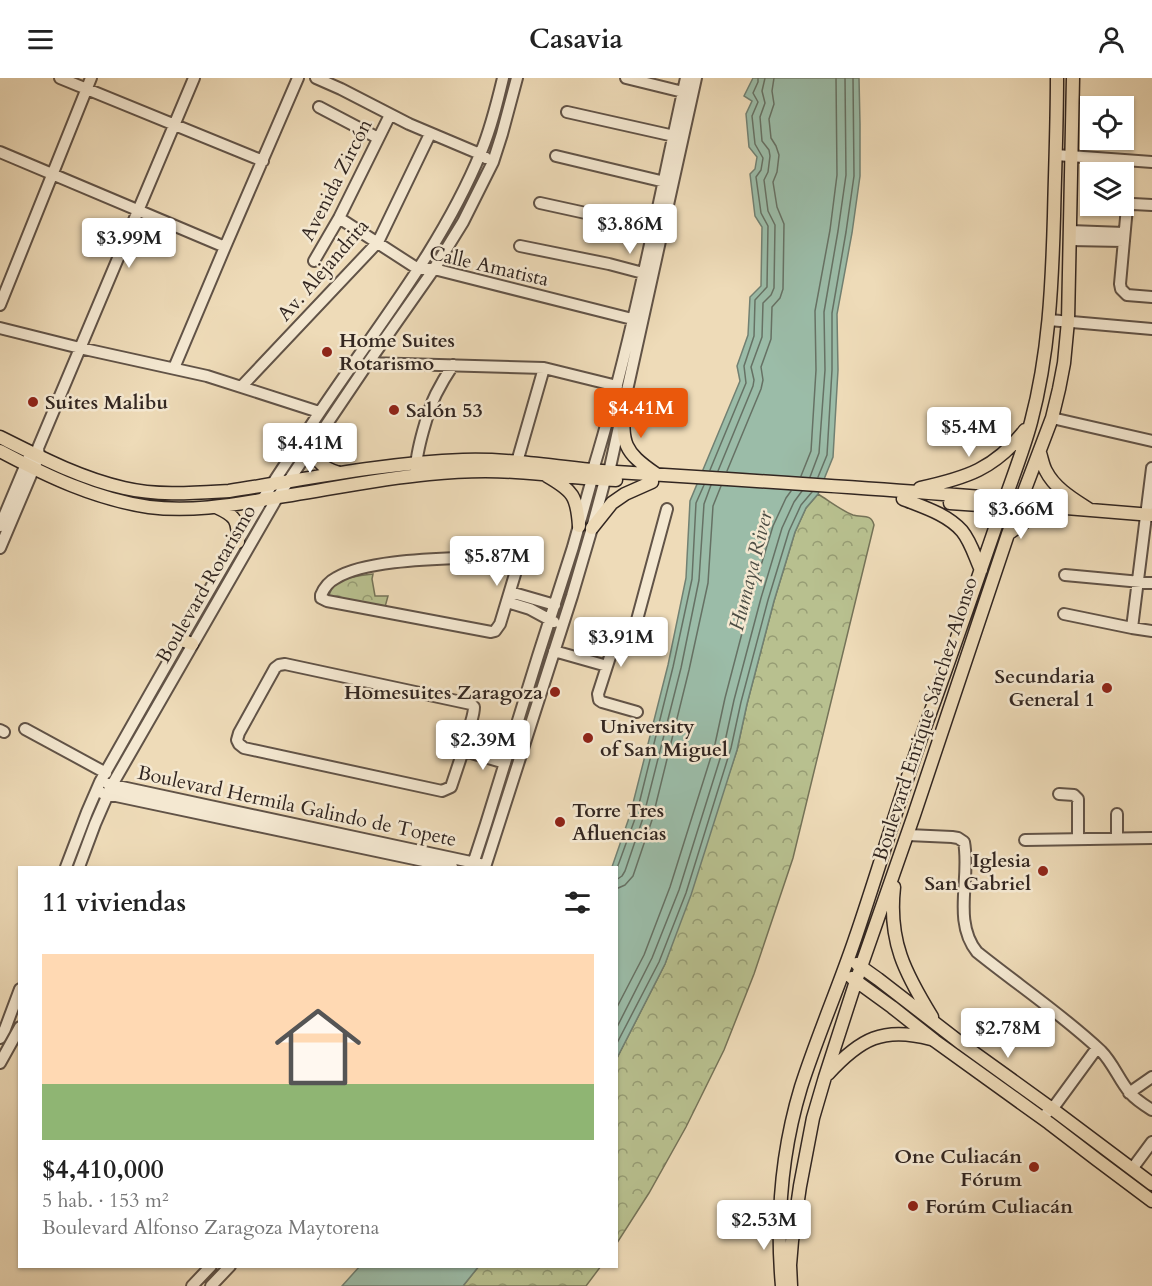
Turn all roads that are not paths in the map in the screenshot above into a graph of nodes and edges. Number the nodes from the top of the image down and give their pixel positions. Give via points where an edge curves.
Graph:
1 (60, 78) edge
2 (91, 78) edge
3 (194, 78) edge
4 (298, 78) edge
5 (315, 78) edge
6 (503, 78) edge
7 (517, 78) edge
8 (626, 78) edge
9 (686, 78) edge
10 (696, 78) edge
11 (1057, 78) edge
12 (1073, 78) edge
13 (87, 89) junction
14 (683, 92) junction
15 (319, 107) dead end
16 (567, 111) dead end
17 (390, 115) junction
18 (174, 124) junction
19 (430, 134) junction
20 (674, 136) junction
21 (378, 138) junction
22 (0, 152) edge
23 (480, 154) junction
24 (1056, 155) junction
25 (556, 156) dead end
26 (1071, 156) junction
27 (263, 160) junction
28 (493, 162) junction
29 (1152, 162) edge
30 (53, 175) junction
31 (668, 183) junction
32 (540, 202) dead end
33 (1152, 205) edge
34 (138, 211) junction
35 (339, 218) junction
36 (654, 228) junction
37 (1070, 235) junction
38 (1124, 237) junction
39 (378, 242) junction
40 (520, 246) dead end
41 (225, 247) junction
42 (314, 261) dead end
43 (418, 269) junction
44 (434, 269) junction
45 (643, 273) junction
46 (1152, 297) edge
47 (0, 305) edge
48 (638, 320) junction
49 (1049, 320) junction
50 (1068, 321) junction
51 (0, 328) edge
52 (1152, 329) edge
53 (80, 348) junction
54 (368, 363) junction
55 (453, 365) junction
56 (174, 368) junction
57 (543, 368) junction
58 (243, 386) junction
59 (617, 386) junction
60 (624, 405) junction
61 (320, 412) junction
62 (1052, 418) junction
63 (1031, 422) junction
64 (0, 437) edge
65 (1152, 441) edge
66 (314, 442) junction
67 (0, 451) edge
68 (1040, 453) junction
69 (33, 458) junction
70 (517, 462) junction
71 (1152, 468) edge
72 (416, 469) junction
73 (340, 473) junction
74 (544, 474) junction
75 (600, 475) junction
76 (654, 478) junction
77 (288, 481) junction
78 (273, 484) junction
79 (899, 494) junction
80 (277, 498) junction
81 (262, 500) junction
82 (5, 501) edge
83 (1004, 503) junction
84 (1022, 505) junction
85 (214, 507) junction
86 (1056, 507) junction
87 (667, 509) dead end
88 (1091, 511) junction
89 (1149, 515) edge
90 (0, 526) edge
91 (579, 526) junction
92 (592, 528) junction
93 (1008, 534) junction
94 (238, 542) junction
95 (0, 548) edge
96 (981, 570) junction
97 (1065, 575) dead end
98 (1138, 582) junction
99 (1152, 583) edge
100 (509, 597) junction
101 (531, 604) junction
102 (555, 604) junction
103 (1064, 614) dead end
104 (550, 620) junction
105 (562, 627) junction
106 (1132, 628) junction
107 (1152, 631) edge
108 (187, 642) junction
109 (554, 651) junction
110 (607, 666) junction
111 (637, 712) dead end
112 (25, 729) dead end
113 (507, 758) junction
114 (101, 782) junction
115 (110, 790) junction
116 (1059, 795) dead end
117 (1118, 814) dead end
118 (908, 835) junction
119 (1117, 838) junction
120 (1152, 838) edge
121 (1078, 839) junction
122 (1025, 840) dead end
123 (472, 865) edge
124 (897, 865) junction
125 (66, 866) edge
126 (79, 866) edge
127 (448, 866) edge
128 (486, 866) edge
129 (848, 959) junction
130 (862, 967) junction
131 (843, 972) junction
132 (856, 981) junction
133 (18, 994) edge
134 (936, 1023) junction
135 (1, 1033) edge
136 (17, 1037) edge
137 (935, 1041) junction
138 (1097, 1048) junction
139 (0, 1063) edge
140 (825, 1077) junction
141 (1152, 1077) edge
142 (1130, 1093) junction
143 (1152, 1110) edge
144 (1051, 1113) junction
145 (1152, 1142) edge
146 (1132, 1169) junction
147 (1152, 1184) edge
148 (1152, 1201) edge
149 (209, 1268) edge
150 (228, 1268) edge
151 (192, 1286) edge
152 (211, 1286) edge
153 (782, 1286) edge
154 (791, 1286) edge

1 - 13 street
2 - 13 street
3 - 18 street
4 - 27 street
5 - 17 street
6 - 23 street, Boulevard Rotarismo
7 - 28 street, Boulevard Rotarismo
8 - 14 street
9 - 14 street
10 - 31 street
11 - 24 main road, Boulevard Enrique Sánchez Alonso
12 - 26 main road, Boulevard Enrique Sánchez Alonso
13 - 18 street
13 - 30 street
14 - 20 street
15 - 21 street
16 - 20 street
17 - 19 street
17 - 21 street, Avenida Zircón
18 - 27 street
18 - 34 street
19 - 23 street
19 - 39 street, Av. Alejandrita
20 - 31 street
21 - 35 street, Avenida Zircón
22 - 30 street
23 - 28 street
23 - 43 street, Boulevard Rotarismo
24 - 26 street
24 - 49 main road, Boulevard Enrique Sánchez Alonso
25 - 31 street
26 - 29 street
26 - 37 main road, Boulevard Enrique Sánchez Alonso
27 - 41 street
28 - 44 street, Boulevard Rotarismo via 464,222
30 - 34 street
30 - 47 street
31 - 36 street
31 - 48 street
32 - 36 street
33 - 38 street via 1128,206
34 - 41 street
34 - 53 street
35 - 39 street, Calle Amatista
35 - 42 street, Avenida Zircón
36 - 45 street
37 - 38 street
37 - 50 main road, Boulevard Enrique Sánchez Alonso
38 - 46 street via 1121,289 1127,295
39 - 43 street, Calle Amatista
39 - 58 street, Av. Alejandrita
40 - 45 street
41 - 56 street
43 - 44 street, Calle Amatista
43 - 61 street, Boulevard Rotarismo
44 - 48 street, Calle Amatista
44 - 54 street, Boulevard Rotarismo
45 - 48 street
48 - 59 street
48 - 60 street
49 - 50 street
49 - 63 main road, Boulevard Enrique Sánchez Alonso
50 - 52 street
50 - 62 main road, Boulevard Enrique Sánchez Alonso
51 - 53 street
53 - 56 street
53 - 69 street
54 - 55 street
54 - 66 street, Boulevard Rotarismo
55 - 57 street
55 - 72 street via 435,395
56 - 58 street
57 - 59 street
57 - 70 street
58 - 61 street
59 - 75 street
60 - 75 street
60 - 76 main road via 623,432 629,449
61 - 78 street, Boulevard Rotarismo
62 - 65 street
62 - 68 main road, Boulevard Enrique Sánchez Alonso
63 - 79 main road via 1005,453 985,467
63 - 83 main road, Boulevard Enrique Sánchez Alonso
64 - 69 main road
66 - 73 main road via 321,465
66 - 77 street, Boulevard Rotarismo
67 - 69 main road
68 - 84 main road, Boulevard Enrique Sánchez Alonso
68 - 88 main road via 1053,481
69 - 78 main road via 101,482 150,492 229,491
69 - 82 street
69 - 85 main road via 71,486 122,502 170,509
69 - 95 street
70 - 72 main road via 483,459
70 - 75 main road
71 - 89 street
72 - 73 main road
72 - 74 main road
72 - 80 main road
73 - 77 main road
74 - 75 main road
74 - 91 main road via 563,485 574,498
75 - 76 main road
75 - 91 street
75 - 92 street
76 - 79 main road
76 - 92 main road via 612,503
77 - 78 main road
77 - 80 street, Boulevard Rotarismo
78 - 81 street, Boulevard Rotarismo
79 - 83 main road
79 - 96 main road via 962,531
80 - 81 main road
80 - 108 street, Boulevard Rotarismo via 223,592
81 - 85 main road
81 - 94 street, Boulevard Rotarismo
82 - 90 street
83 - 84 main road
83 - 96 main road, Boulevard Enrique Sánchez Alonso
84 - 86 main road
84 - 93 main road, Boulevard Enrique Sánchez Alonso
85 - 94 main road via 236,520
86 - 88 main road
86 - 93 main road via 1032,517
87 - 110 street via 634,631 617,634
88 - 89 main road
89 - 98 street
91 - 102 street
92 - 105 street
93 - 118 main road, Boulevard Enrique Sánchez Alonso
94 - 108 street, Boulevard Rotarismo
96 - 129 main road, Boulevard Enrique Sánchez Alonso
97 - 98 street
98 - 99 street
98 - 106 street
100 - 100 street via 498,628 491,632 327,601 321,595 335,578 362,568 511,557 519,561
100 - 101 street
101 - 102 street
101 - 104 street
102 - 104 street
103 - 106 street
104 - 105 street
104 - 113 street
105 - 109 street
106 - 107 street
108 - 114 street, Boulevard Rotarismo
108 - 115 street, Boulevard Rotarismo
109 - 110 street
109 - 128 street
110 - 111 street via 598,694 600,700
112 - 114 street, Boulevard Hermila Galindo de Topete
113 - 113 street via 470,743 467,733 474,712 471,704 283,664 274,670 237,740 244,748 442,791 451,787 465,753
113 - 123 street
114 - 115 street, Boulevard Hermila Galindo de Topete
114 - 125 street, Boulevard Rotarismo
115 - 123 street, Boulevard Hermila Galindo de Topete
115 - 126 street, Boulevard Rotarismo
115 - 127 street, Boulevard Hermila Galindo de Topete
116 - 121 street via 1074,795 1078,799
117 - 119 street
118 - 124 main road, Boulevard Enrique Sánchez Alonso
118 - 138 street via 952,837 964,842 964,908 968,938 977,952
119 - 120 street
119 - 121 street
121 - 122 street
123 - 128 street, Boulevard Hermila Galindo de Topete
124 - 130 main road, Boulevard Enrique Sánchez Alonso
124 - 134 main road via 893,912 899,952 909,979
129 - 130 main road
129 - 131 main road, Boulevard Enrique Sánchez Alonso
130 - 132 main road, Boulevard Enrique Sánchez Alonso
130 - 134 main road
131 - 132 main road
131 - 153 main road, Boulevard Enrique Sánchez Alonso via 802,1084 787,1148 779,1214
132 - 137 main road
132 - 140 main road, Boulevard Enrique Sánchez Alonso
133 - 135 street
134 - 144 main road
135 - 136 street
136 - 139 street
137 - 140 main road via 908,1034 882,1036 857,1046
137 - 144 main road
138 - 142 street
138 - 144 street
140 - 154 main road, Boulevard Enrique Sánchez Alonso via 800,1186 792,1241
141 - 142 street
142 - 143 street
144 - 146 main road
144 - 148 main road via 1096,1160
145 - 146 street
146 - 147 main road
149 - 151 street
150 - 152 street

